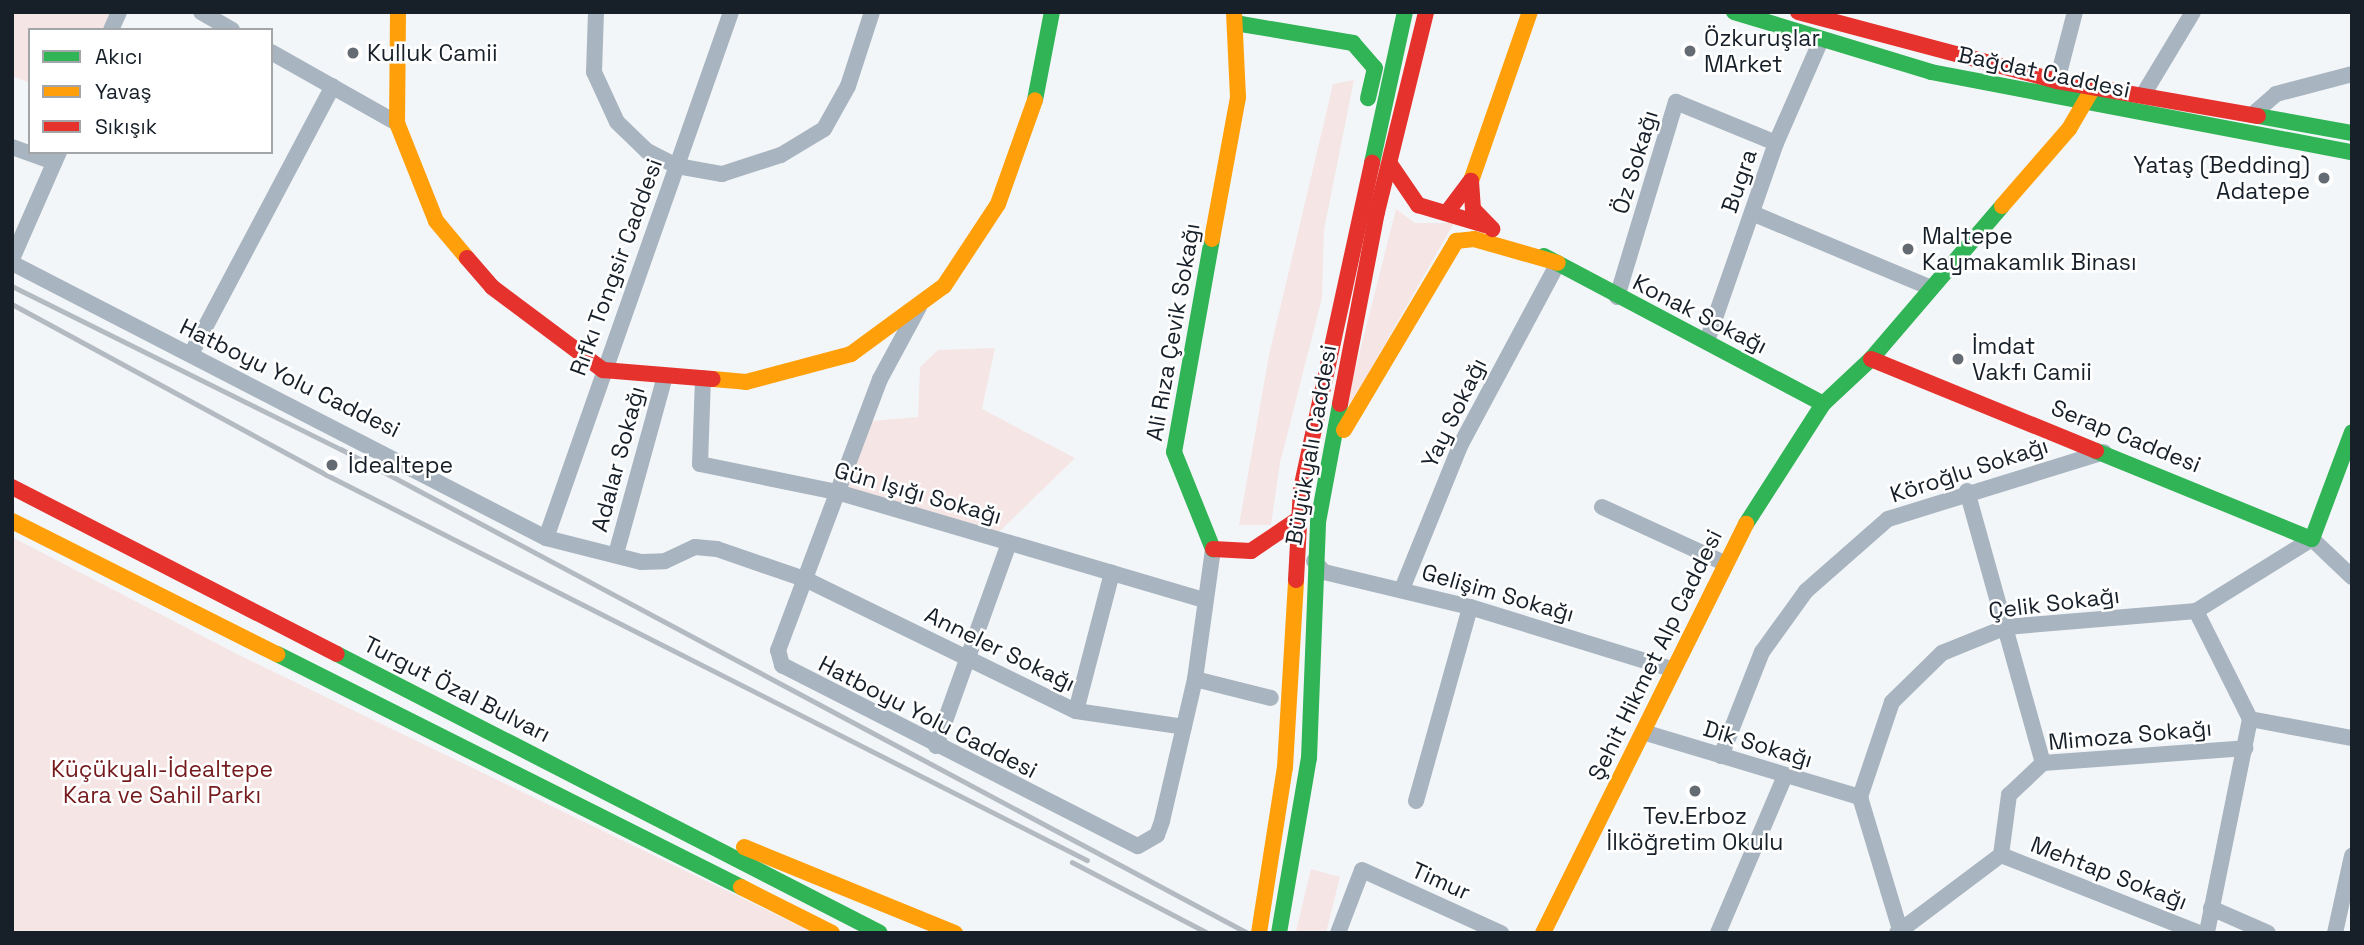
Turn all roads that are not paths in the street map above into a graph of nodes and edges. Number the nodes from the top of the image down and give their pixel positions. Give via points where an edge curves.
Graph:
1 (119, 12) edge
2 (201, 12) edge
3 (398, 12) edge
4 (596, 12) edge
5 (731, 12) edge
6 (872, 12) edge
7 (1052, 12) edge
8 (1405, 12) edge
9 (1426, 12) edge
10 (1530, 12) edge
11 (1734, 12) edge
12 (1798, 12) edge
13 (2075, 12) edge
14 (2193, 12) edge
15 (1234, 17) edge
16 (112, 28) edge
17 (229, 28) edge
18 (1821, 40) junction
19 (273, 53) edge
20 (2352, 74) edge
21 (2057, 81) junction
22 (332, 86) junction
23 (2093, 88) junction
24 (2143, 95) junction
25 (2086, 105) junction
26 (2252, 115) junction
27 (397, 123) junction
28 (2352, 133) edge
29 (1776, 143) junction
30 (2352, 152) edge
31 (57, 157) edge
32 (1353, 161) dead end
33 (1390, 164) junction
34 (677, 166) junction
35 (1471, 181) junction
36 (1448, 211) junction
37 (1752, 213) junction
38 (1485, 225) junction
39 (1339, 226) dead end
40 (12, 261) edge
41 (1558, 263) junction
42 (1929, 287) junction
43 (1617, 297) junction
44 (1340, 301) junction
45 (922, 302) junction
46 (1707, 341) junction
47 (191, 355) junction
48 (1871, 359) junction
49 (603, 369) junction
50 (665, 376) junction
51 (703, 379) junction
52 (1823, 404) junction
53 (2352, 432) edge
54 (1332, 451) junction
55 (2107, 451) junction
56 (12, 487) edge
57 (1967, 491) junction
58 (837, 492) junction
59 (1602, 507) dead end
60 (1297, 520) junction
61 (12, 521) edge
62 (546, 538) junction
63 (2312, 539) junction
64 (1009, 542) junction
65 (1213, 549) junction
66 (616, 554) junction
67 (1314, 561) junction
68 (1722, 562) junction
69 (1112, 573) junction
70 (2352, 577) edge
71 (807, 580) junction
72 (1402, 589) junction
73 (1203, 600) junction
74 (1470, 607) junction
75 (2196, 611) junction
76 (2006, 627) junction
77 (969, 660) junction
78 (1672, 669) junction
79 (1195, 678) junction
80 (1272, 698) dead end
81 (1076, 710) junction
82 (2250, 719) junction
83 (1184, 727) junction
84 (1643, 732) junction
85 (2352, 738) edge
86 (936, 746) junction
87 (2245, 748) junction
88 (1721, 757) junction
89 (2043, 763) junction
90 (1784, 778) junction
91 (1860, 796) junction
92 (1416, 801) dead end
93 (648, 814) junction
94 (2001, 855) junction
95 (2352, 856) edge
96 (2211, 908) junction
97 (1281, 929) edge
98 (1725, 929) edge
99 (1899, 932) edge
100 (832, 933) edge
101 (880, 933) edge
102 (955, 933) edge
103 (1259, 933) edge
104 (1338, 933) edge
105 (1502, 933) edge
106 (1543, 933) edge
107 (2199, 933) edge
108 (2207, 933) edge
109 (2267, 933) edge
110 (2335, 933) edge

1 - 16 street
2 - 17 street
3 - 27 main road
4 - 34 street via 594,72 617,122 646,151
5 - 34 street, Rıfkı Tongsir Caddesi
6 - 34 street via 848,86 824,130 781,155 722,174
7 - 45 main road via 1043,78 999,204 944,286
8 - 44 main road, Büyükyalı Caddesi
9 - 33 main road, Büyükyalı Caddesi
10 - 35 main road via 1505,69
11 - 18 main road, Bağdat Caddesi
12 - 21 main road, Bağdat Caddesi
13 - 21 street
14 - 24 street
15 - 32 main road via 1353,43 1371,58 1375,68
15 - 65 main road, Ali Rıza Çevik Sokağı via 1238,97 1174,452
18 - 25 main road, Bağdat Caddesi
18 - 29 street, Bugra
19 - 22 street
20 - 26 street via 2276,94
21 - 23 main road, Bağdat Caddesi
22 - 27 street
22 - 47 street
23 - 24 main road, Bağdat Caddesi
23 - 25 main road, Şehit Hikmet Alp Caddesi
24 - 26 main road, Bağdat Caddesi
25 - 30 main road, Bağdat Caddesi
25 - 42 main road, Şehit Hikmet Alp Caddesi
26 - 28 main road, Bağdat Caddesi
27 - 49 main road via 436,222 492,287
29 - 37 street, Bugra
29 - 43 street, Öz Sokağı via 1676,102
31 - 40 street
33 - 36 main road via 1408,197
33 - 54 main road, Büyükyalı Caddesi
34 - 49 street, Rıfkı Tongsir Caddesi
35 - 36 main road via 1459,204
35 - 38 main road via 1471,202
36 - 38 main road
37 - 42 street
37 - 46 street, Bugra
38 - 41 main road
39 - 44 main road
40 - 47 street, Hatboyu Yolu Caddesi
41 - 43 main road, Konak Sokağı
41 - 54 main road via 1474,239 1456,241
41 - 72 street, Yay Sokağı via 1461,444
42 - 48 main road, Şehit Hikmet Alp Caddesi
43 - 46 main road, Konak Sokağı
44 - 60 main road, Büyükyalı Caddesi
45 - 51 main road via 851,354 746,383
45 - 58 street, Hatboyu Yolu Caddesi via 880,379
46 - 52 main road, Konak Sokağı
47 - 62 street, Hatboyu Yolu Caddesi
48 - 52 main road, Şehit Hikmet Alp Caddesi
48 - 55 main road, Serap Caddesi
49 - 50 main road
49 - 62 street, Rıfkı Tongsir Caddesi
50 - 51 main road
50 - 66 street, Adalar Sokağı
51 - 58 street, Gün Işığı Sokağı via 700,464
52 - 68 main road, Şehit Hikmet Alp Caddesi
53 - 63 main road
54 - 67 main road, Büyükyalı Caddesi
55 - 57 street, Köroğlu Sokağı
55 - 63 main road, Serap Caddesi
56 - 93 main road, Turgut Özal Bulvarı
57 - 76 street
57 - 88 street, Köroğlu Sokağı via 1888,519 1806,591 1762,652
58 - 64 street, Gün Işığı Sokağı
58 - 71 street, Hatboyu Yolu Caddesi
59 - 68 street
60 - 65 main road via 1273,542 1251,551
60 - 103 main road, Büyükyalı Caddesi via 1285,767
61 - 100 main road
62 - 66 street, Hatboyu Yolu Caddesi
63 - 70 street, Serap Caddesi
63 - 75 street via 2252,582
64 - 69 street, Gün Işığı Sokağı
64 - 77 street
65 - 73 street
66 - 71 street, Anneler Sokağı via 665,561 695,547 717,549
67 - 72 street, Gelişim Sokağı via 1324,572
67 - 97 main road, Büyükyalı Caddesi via 1309,758
68 - 78 main road, Şehit Hikmet Alp Caddesi
69 - 73 street, Gün Işığı Sokağı
69 - 81 street
71 - 77 street, Anneler Sokağı
71 - 86 street, Hatboyu Yolu Caddesi via 778,650 782,665
72 - 74 street, Gelişim Sokağı
73 - 79 street
74 - 78 street, Gelişim Sokağı
74 - 92 street
75 - 76 street, Çelik Sokağı
75 - 82 street
76 - 89 street
76 - 91 street, Çelik Sokağı via 1963,640 1907,683 1892,702
77 - 81 street, Anneler Sokağı
77 - 86 street
78 - 84 main road, Şehit Hikmet Alp Caddesi
79 - 80 street
79 - 83 street
81 - 83 street, Anneler Sokağı
82 - 85 street
82 - 87 street
83 - 86 street, Hatboyu Yolu Caddesi via 1157,835 1138,846
84 - 88 street, Dik Sokağı
84 - 106 main road, Şehit Hikmet Alp Caddesi
87 - 89 street, Mimoza Sokağı
87 - 96 street
88 - 90 street, Dik Sokağı
89 - 94 street, Mimoza Sokağı via 2010,795
90 - 91 street, Dik Sokağı
90 - 98 street
91 - 99 street
93 - 101 main road, Turgut Özal Bulvarı
93 - 102 main road via 798,866
94 - 99 street
94 - 107 street, Mehtap Sokağı
95 - 110 street
96 - 108 street
96 - 109 street, Mehtap Sokağı
104 - 105 street, Timur via 1362,870

